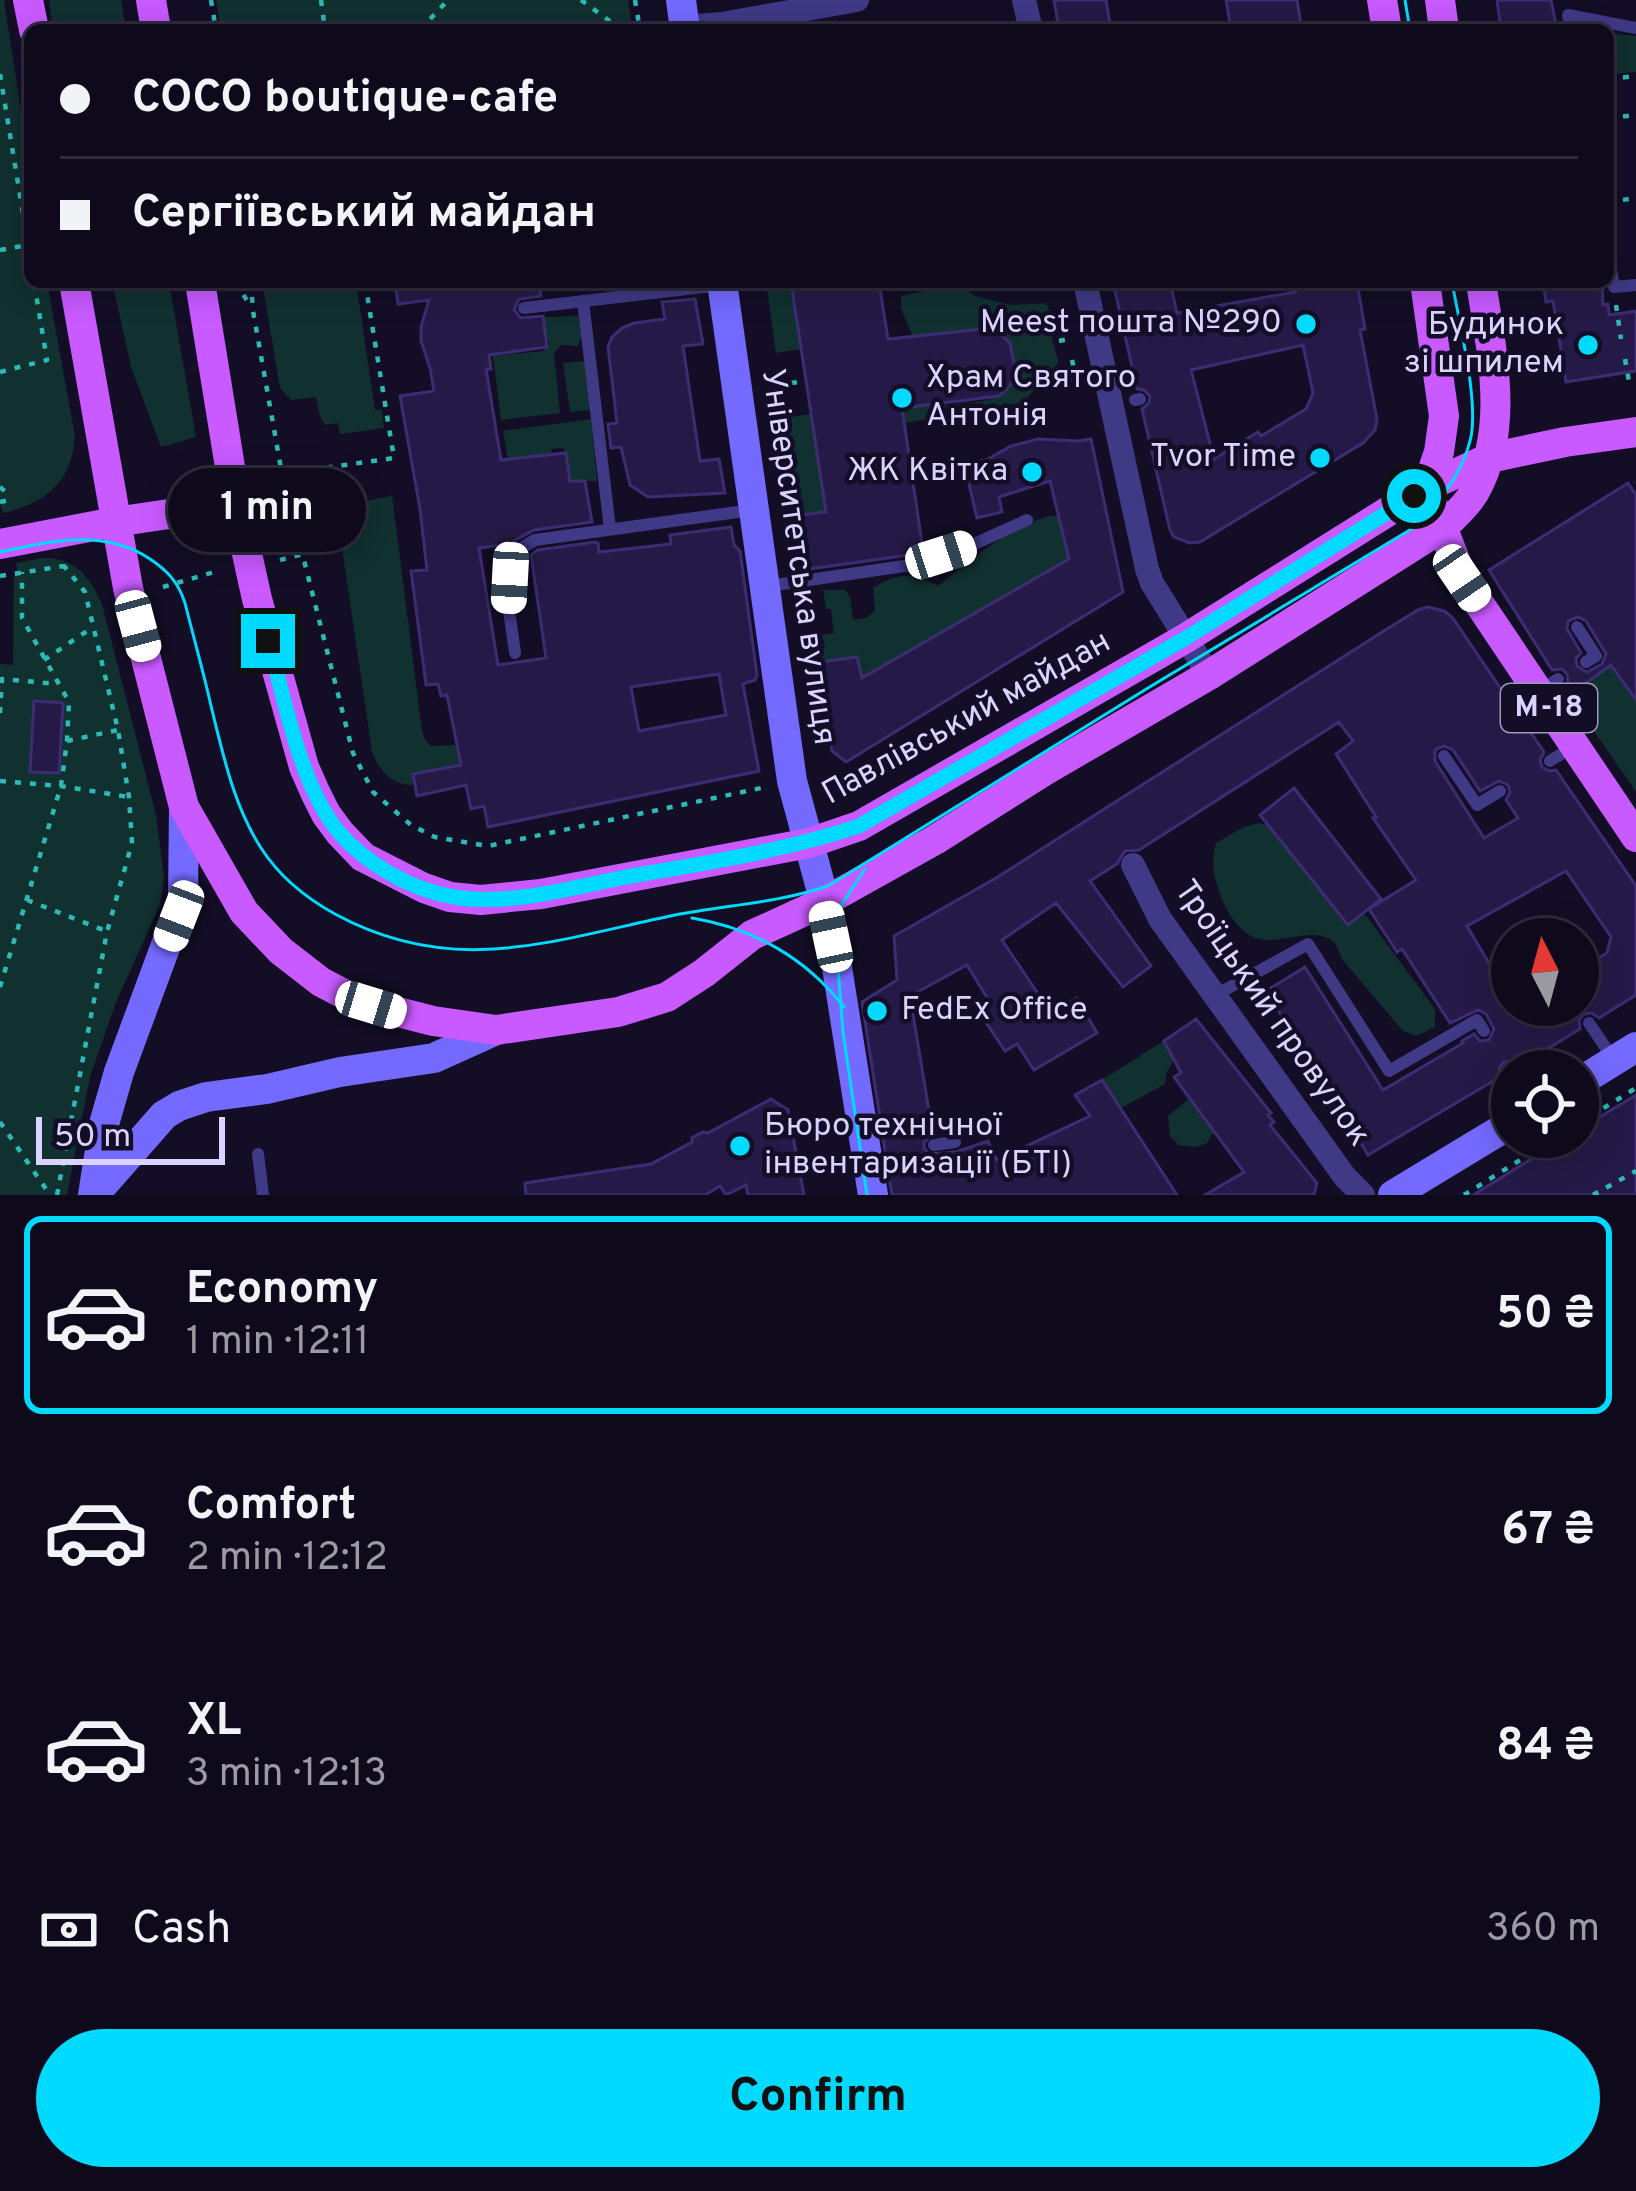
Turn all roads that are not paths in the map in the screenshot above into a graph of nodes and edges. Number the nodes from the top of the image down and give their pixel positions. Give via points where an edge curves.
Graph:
1 (857, 0) edge
2 (684, 19) edge
3 (1570, 24) edge
4 (1636, 28) edge
5 (75, 288) edge
6 (201, 288) edge
7 (689, 288) edge
8 (723, 288) edge
9 (1086, 288) edge
10 (1426, 288) edge
11 (1482, 288) edge
12 (583, 301) junction
13 (524, 308) dead end
14 (1636, 432) edge
15 (1489, 458) junction
16 (1427, 487) junction
17 (236, 504) junction
18 (753, 510) junction
19 (1027, 520) dead end
20 (116, 522) junction
21 (1443, 527) junction
22 (610, 530) junction
23 (13, 558) edge
24 (764, 587) junction
25 (1577, 627) dead end
26 (1186, 638) junction
27 (515, 653) dead end
28 (1586, 662) dead end
29 (1209, 675) junction
30 (1444, 756) dead end
31 (1500, 791) dead end
32 (184, 806) junction
33 (1636, 838) edge
34 (809, 843) junction
35 (1132, 865) dead end
36 (824, 902) junction
37 (1215, 996) junction
38 (1592, 1026) edge
39 (496, 1030) junction
40 (1484, 1031) dead end
41 (1625, 1054) edge
42 (1599, 1070) edge
43 (1491, 1136) edge
44 (955, 1142) dead end
45 (934, 1145) dead end
46 (258, 1154) dead end
47 (94, 1195) edge
48 (263, 1195) edge
49 (873, 1195) edge
50 (1364, 1195) edge
51 (1393, 1195) edge

1 - 2 street via 722,24
3 - 4 lane via 1568,15
5 - 20 main road
6 - 17 main road
7 - 12 lane
8 - 18 street, Університетська вулиця
9 - 26 street via 1147,569
10 - 16 main road via 1444,416
11 - 15 main road via 1496,399
12 - 13 lane
12 - 22 lane
14 - 15 main road, Павлівський майдан
15 - 16 main road, Павлівський майдан
15 - 21 main road via 1473,496
16 - 21 main road
16 - 26 main road, Павлівський майдан
17 - 20 main road
17 - 34 main road, Павлівський майдан via 304,766 326,814 363,856 424,888 482,900
18 - 22 lane
18 - 24 street, Університетська вулиця
19 - 24 lane via 910,565
20 - 23 main road
20 - 32 main road
21 - 29 main road
21 - 33 main road, М-18 via 1462,578 1548,686 1562,754
22 - 27 lane via 535,540 511,554
24 - 34 street, Університетська вулиця via 792,781
25 - 28 lane via 1595,656
26 - 29 street
26 - 34 main road, Павлівський майдан via 859,826
29 - 36 main road
30 - 31 lane via 1478,805
32 - 39 main road via 244,912 302,968 371,1005
32 - 47 street via 183,899 119,1072
34 - 36 street, Університетська вулиця
35 - 37 street, Троїцький провулок
36 - 39 main road via 752,935 667,997
36 - 49 street, Університетська вулиця via 875,1153
37 - 40 lane via 1308,944 1389,1071 1477,1020
37 - 50 street, Троїцький провулок
38 - 41 lane
39 - 47 street via 434,1058 179,1106
41 - 42 street
43 - 51 street
44 - 45 lane
46 - 48 lane

